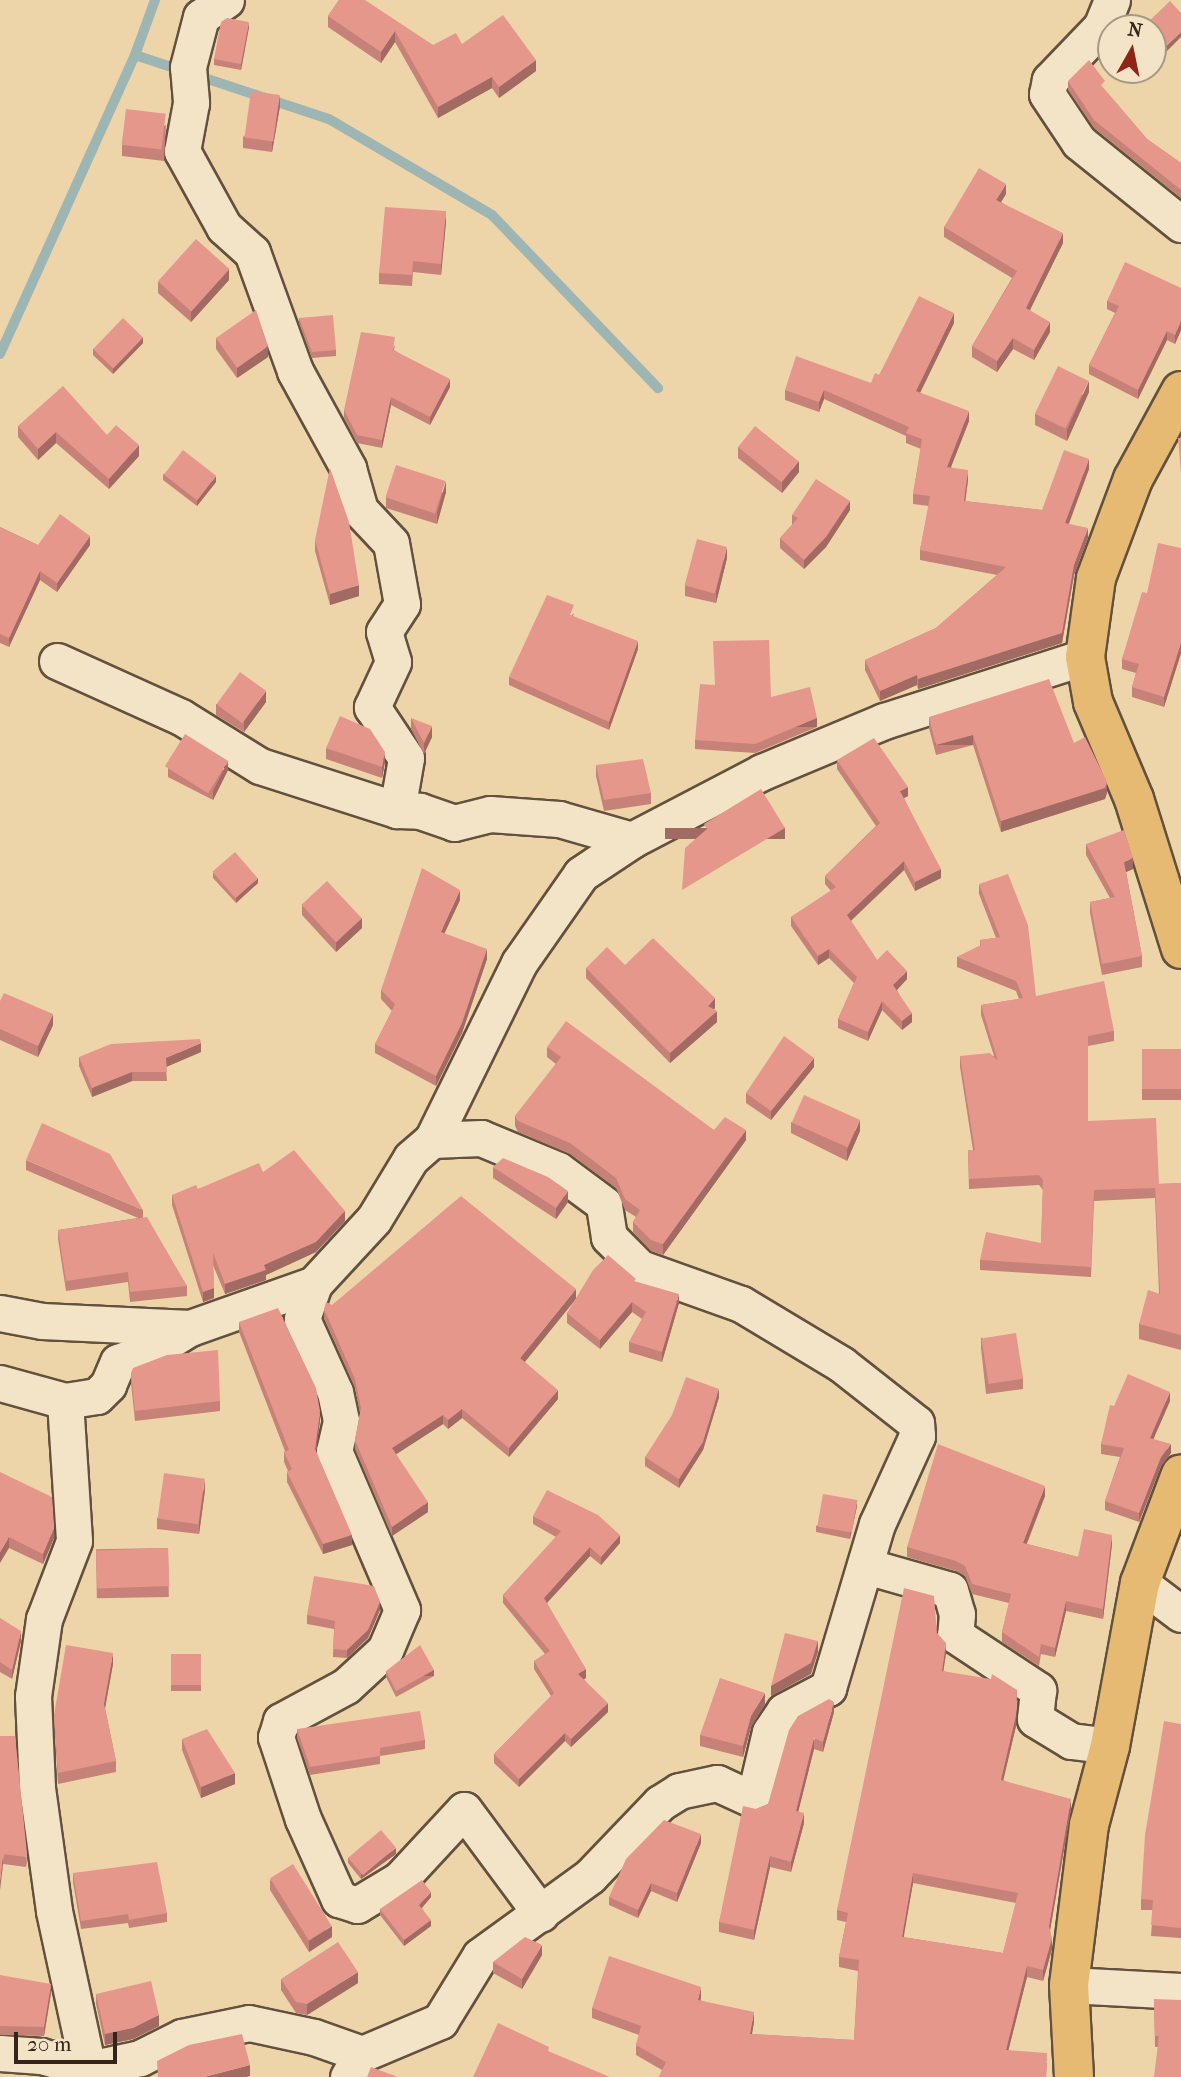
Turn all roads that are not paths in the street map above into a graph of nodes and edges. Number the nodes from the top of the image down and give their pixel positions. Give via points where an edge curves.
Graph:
1 (226, 0) edge
2 (1112, 0) edge
3 (1181, 224) edge
4 (1181, 391) edge
5 (1171, 429) edge
6 (1084, 657) junction
7 (57, 661) dead end
8 (397, 810) junction
9 (632, 840) junction
10 (1181, 949) edge
11 (432, 1140) junction
12 (314, 1284) junction
13 (0, 1313) edge
14 (190, 1328) junction
15 (0, 1383) edge
16 (65, 1401) junction
17 (1181, 1474) edge
18 (866, 1566) junction
19 (1140, 1583) junction
20 (1181, 1614) edge
21 (1110, 1746) junction
22 (541, 1913) junction
23 (1069, 1985) junction
24 (1181, 1991) edge
25 (0, 2053) edge
26 (355, 2065) edge
27 (89, 2073) edge
28 (1074, 2077) edge

1 - 8 street via 201,17 188,67 191,103 182,151 224,227 252,252 295,371 348,468 360,510 391,543 402,604 384,632 393,662 372,707 406,758
2 - 3 street via 1101,27 1050,80 1047,94 1080,142
4 - 5 highway
5 - 6 highway via 1133,479 1096,578
6 - 9 street via 884,721 762,772
6 - 10 highway via 1093,702 1134,799
7 - 8 street via 181,717 260,766
8 - 9 street via 420,810 454,823 490,814 559,819
9 - 11 street via 581,874 551,914 519,963
11 - 12 street via 411,1158 374,1219
11 - 18 street via 481,1138 558,1170 604,1204 610,1237 640,1268 741,1304 841,1364 916,1423 917,1436 877,1524
12 - 14 street
12 - 22 street via 302,1319 335,1392 341,1421 334,1451 402,1610 385,1650 346,1686 281,1721 276,1737 303,1819 339,1899 357,1905 400,1879 464,1810
13 - 14 street via 42,1321
14 - 16 street via 159,1347 118,1362 108,1385 97,1396
15 - 16 street
16 - 27 street via 75,1541 44,1619 33,1696 37,1788 54,1911
17 - 19 highway
18 - 21 street via 950,1590 957,1614 955,1635 1038,1690 1035,1719 1071,1741
18 - 22 street via 828,1688 784,1712 769,1732 754,1800 717,1783 679,1791 660,1803 590,1876
19 - 20 street
19 - 21 highway
21 - 23 highway via 1089,1825
22 - 26 street via 480,1956 440,2021
23 - 24 street
23 - 28 highway
25 - 27 street via 41,2056
26 - 27 street via 314,2037 249,2023 182,2037 140,2058

